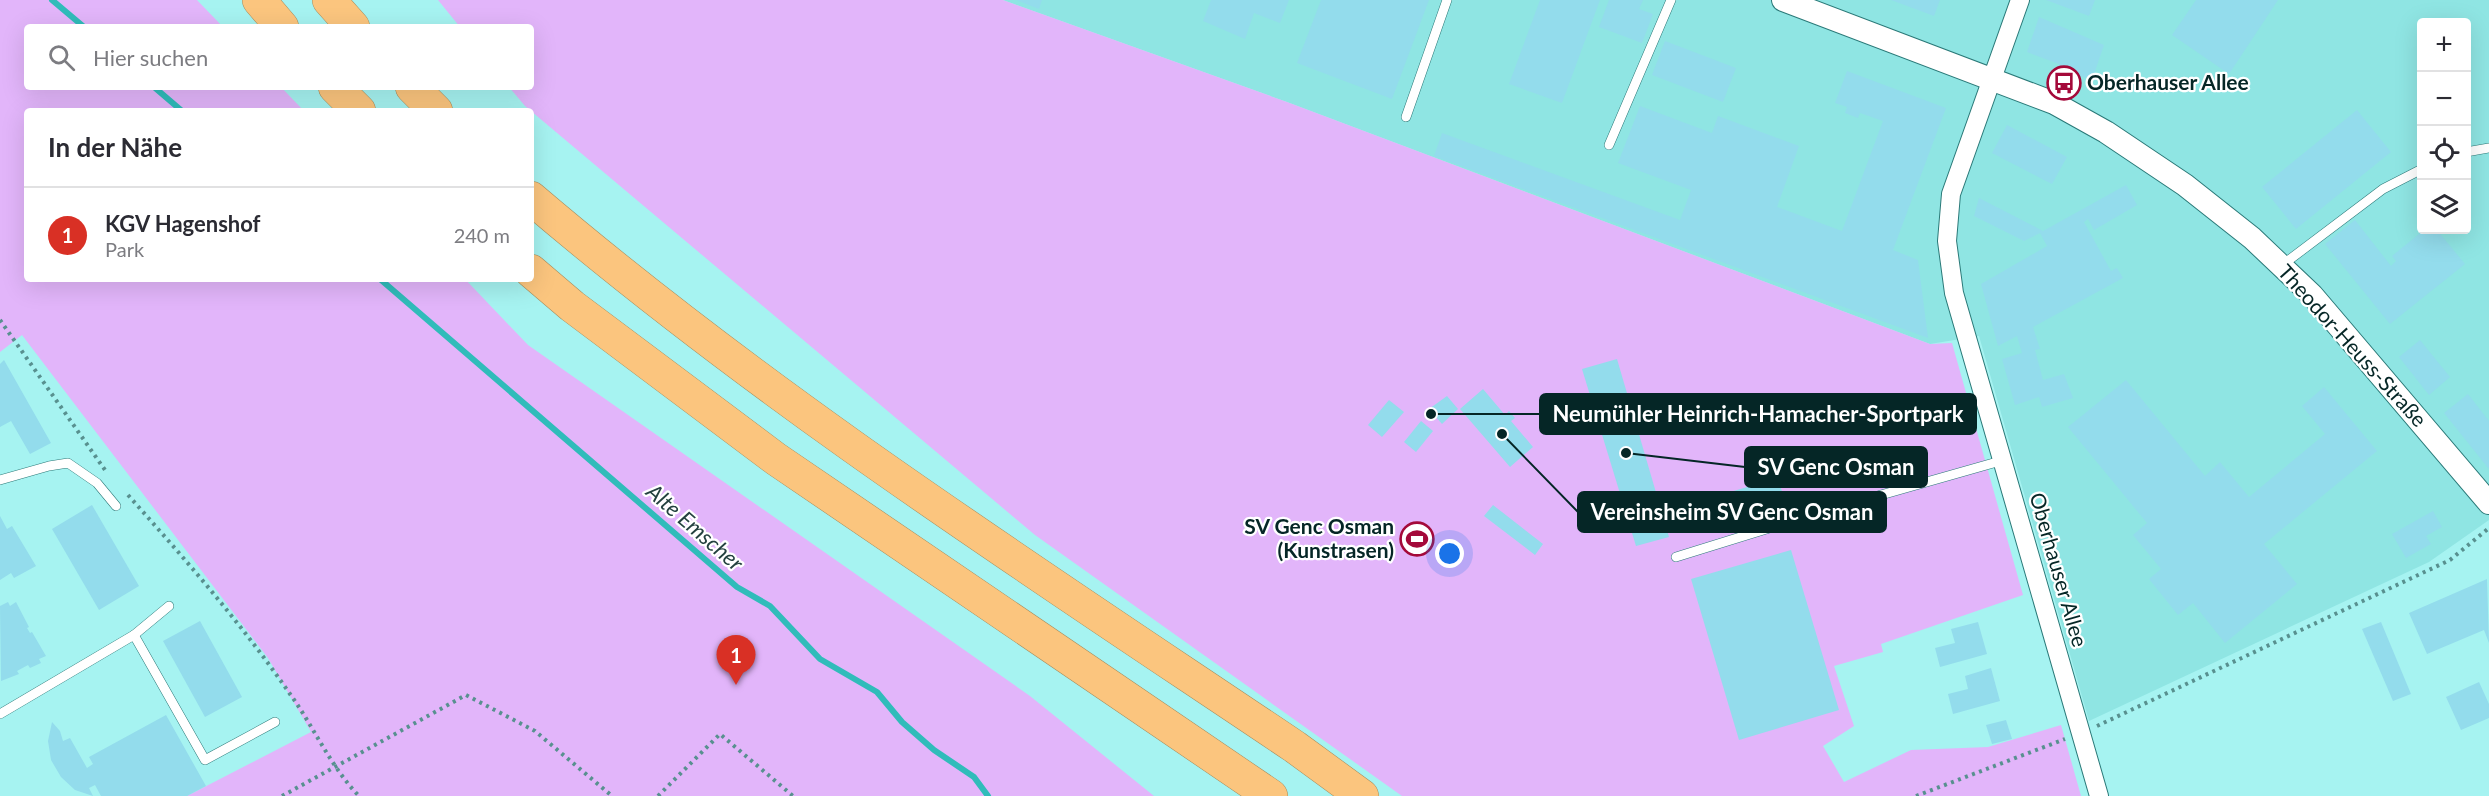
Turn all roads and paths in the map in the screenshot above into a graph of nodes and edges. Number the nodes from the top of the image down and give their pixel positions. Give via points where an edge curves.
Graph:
1 (259, 0) edge
2 (329, 0) edge
3 (1447, 0) edge
4 (1671, 0) edge
5 (1783, 0) edge
6 (2020, 0) edge
7 (279, 24) edge
8 (350, 24) edge
9 (1991, 78) junction
10 (338, 90) edge
11 (415, 90) edge
12 (355, 108) edge
13 (433, 108) edge
14 (1406, 117) dead end
15 (1609, 146) dead end
16 (2489, 148) edge
17 (2471, 151) edge
18 (2417, 172) edge
19 (534, 201) edge
20 (2282, 266) junction
21 (534, 273) edge
22 (0, 320) edge
23 (2004, 460) junction
24 (106, 471) dead end
25 (0, 480) edge
26 (122, 488) dead end
27 (2489, 503) edge
28 (116, 506) dead end
29 (2489, 528) edge
30 (1676, 557) dead end
31 (169, 606) dead end
32 (134, 635) junction
33 (0, 714) edge
34 (275, 722) dead end
35 (2081, 733) junction
36 (336, 767) junction
37 (282, 796) edge
38 (359, 796) edge
39 (612, 796) edge
40 (658, 796) edge
41 (793, 796) edge
42 (1271, 796) edge
43 (1362, 796) edge
44 (1916, 796) edge
45 (2099, 796) edge

1 - 7 highway
2 - 8 highway
3 - 14 lane
4 - 15 lane
5 - 9 street, Theodor-Heuss-Straße
6 - 9 street, Oberhauser Allee
9 - 20 street, Theodor-Heuss-Straße via 2054,104 2106,132 2185,185
9 - 23 street, Oberhauser Allee via 1951,194 1947,241 1954,293
10 - 12 highway
11 - 13 highway
16 - 17 lane
18 - 20 lane via 2383,189
19 - 43 highway via 611,267 806,413
20 - 27 street, Theodor-Heuss-Straße via 2336,322
21 - 42 highway via 600,328 776,459
22 - 24 path
23 - 30 lane
23 - 35 street, Oberhauser Allee
25 - 28 lane via 68,463 97,483
26 - 36 path via 206,581 291,694
29 - 35 path via 2450,560
31 - 32 lane
32 - 33 lane
32 - 34 lane via 205,760
35 - 44 path
35 - 45 street, Oberhauser Allee
36 - 37 path
36 - 38 path
36 - 39 path via 466,695 536,731
40 - 41 path via 720,734

